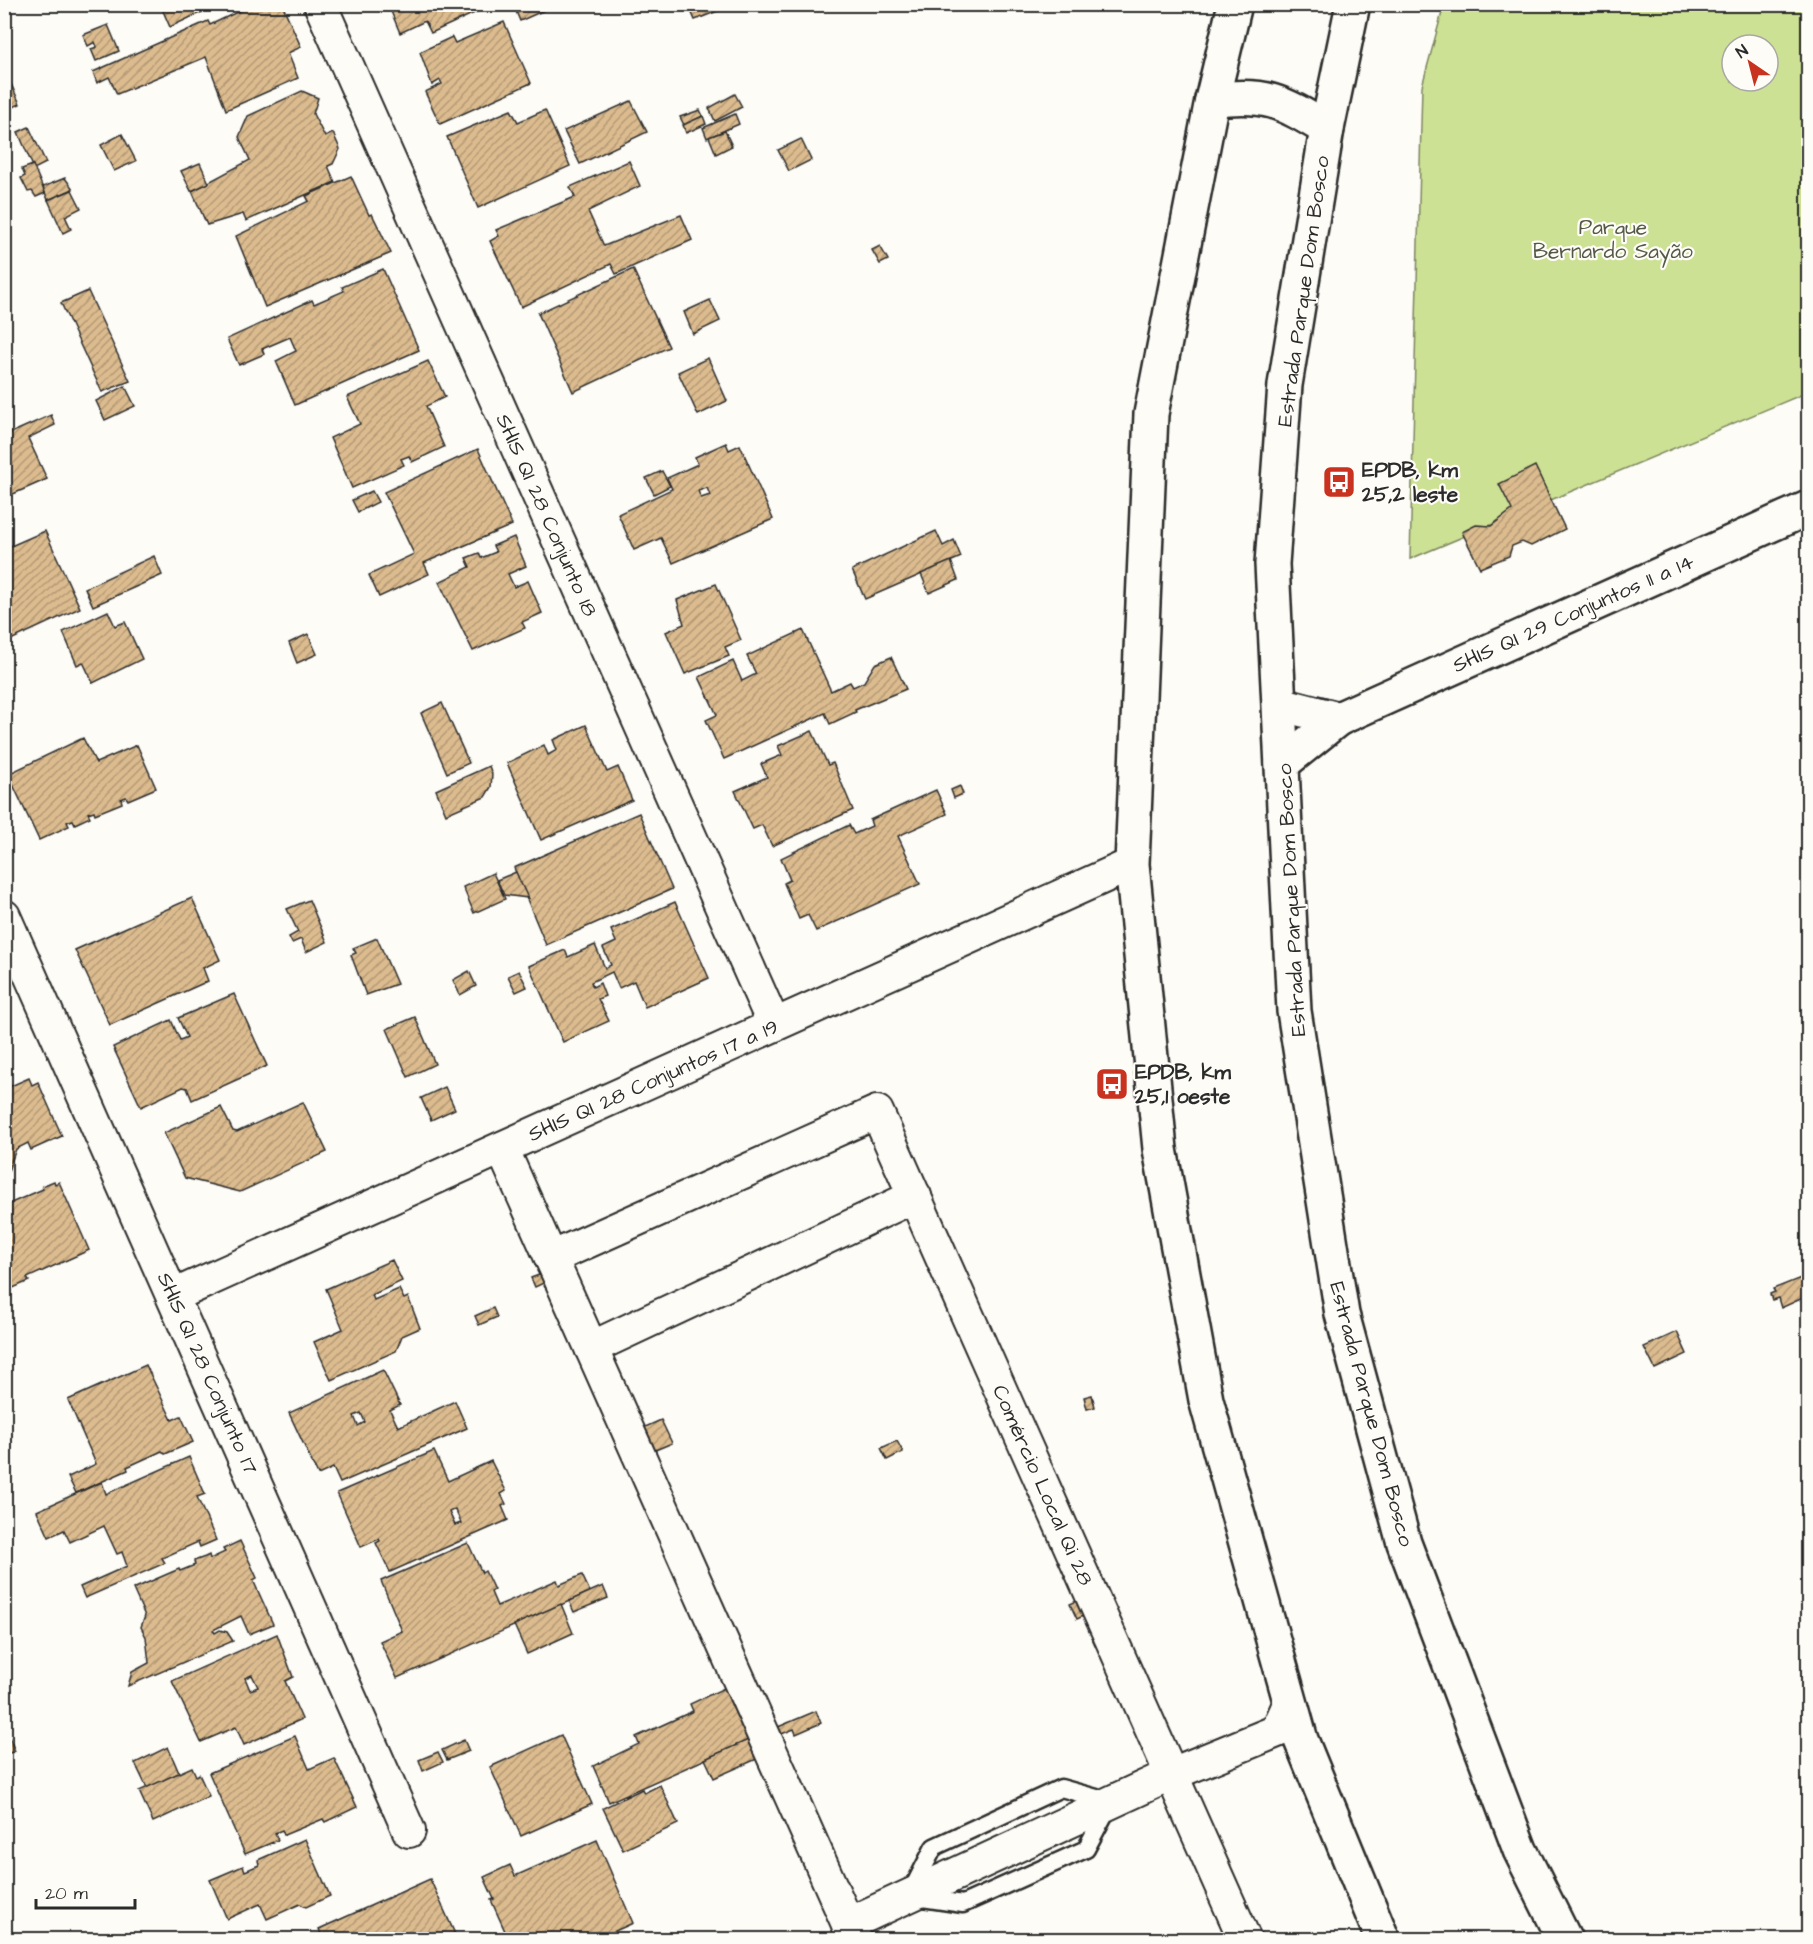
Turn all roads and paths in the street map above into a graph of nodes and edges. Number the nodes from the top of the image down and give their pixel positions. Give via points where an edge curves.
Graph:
1 (320, 4) edge
2 (1235, 4) edge
3 (1353, 4) edge
4 (1212, 100) junction
5 (1327, 129) junction
6 (1809, 508) edge
7 (1280, 704) junction
8 (1338, 719) junction
9 (1282, 764) junction
10 (1131, 864) junction
11 (4, 916) edge
12 (774, 1025) junction
13 (501, 1148) junction
14 (915, 1196) junction
15 (551, 1258) junction
16 (175, 1295) junction
17 (591, 1348) junction
18 (1289, 1725) junction
19 (1172, 1774) junction
20 (410, 1831) dead end
21 (851, 1932) edge
22 (1245, 1940) edge
23 (1383, 1940) edge
24 (1565, 1940) edge

1 - 12 street, SHIS QI 28 Conjunto 18
2 - 4 main road
3 - 5 main road, Estrada Parque Dom Bosco
4 - 5 main road via 1261,97 1288,106
4 - 10 main road via 1151,414
5 - 7 main road, Estrada Parque Dom Bosco via 1285,386 1272,564
6 - 8 main road, SHIS QI 29 Conjuntos 11 a 14
7 - 8 main road
7 - 9 main road, Estrada Parque Dom Bosco
8 - 9 main road, SHIS QI 29 Conjuntos 11 a 14
9 - 24 main road, Estrada Parque Dom Bosco via 1293,1011 1342,1314 1404,1543 1520,1850
10 - 12 street, SHIS QI 28 Conjuntos 17 a 19
10 - 18 main road via 1161,1149 1206,1400
11 - 16 street, SHIS QI 28 Conjunto 17
12 - 13 street, SHIS QI 28 Conjuntos 17 a 19
13 - 15 street
13 - 16 street, SHIS QI 28 Conjuntos 17 a 19
14 - 15 street, Comércio Local Qi 28 via 877,1112
14 - 17 street
14 - 19 street, Comércio Local Qi 28
15 - 17 street
16 - 20 street, SHIS QI 28 Conjunto 17
17 - 21 street
18 - 19 street
18 - 23 main road
19 - 21 street via 909,1896
19 - 22 street, Comércio Local Qi 28

